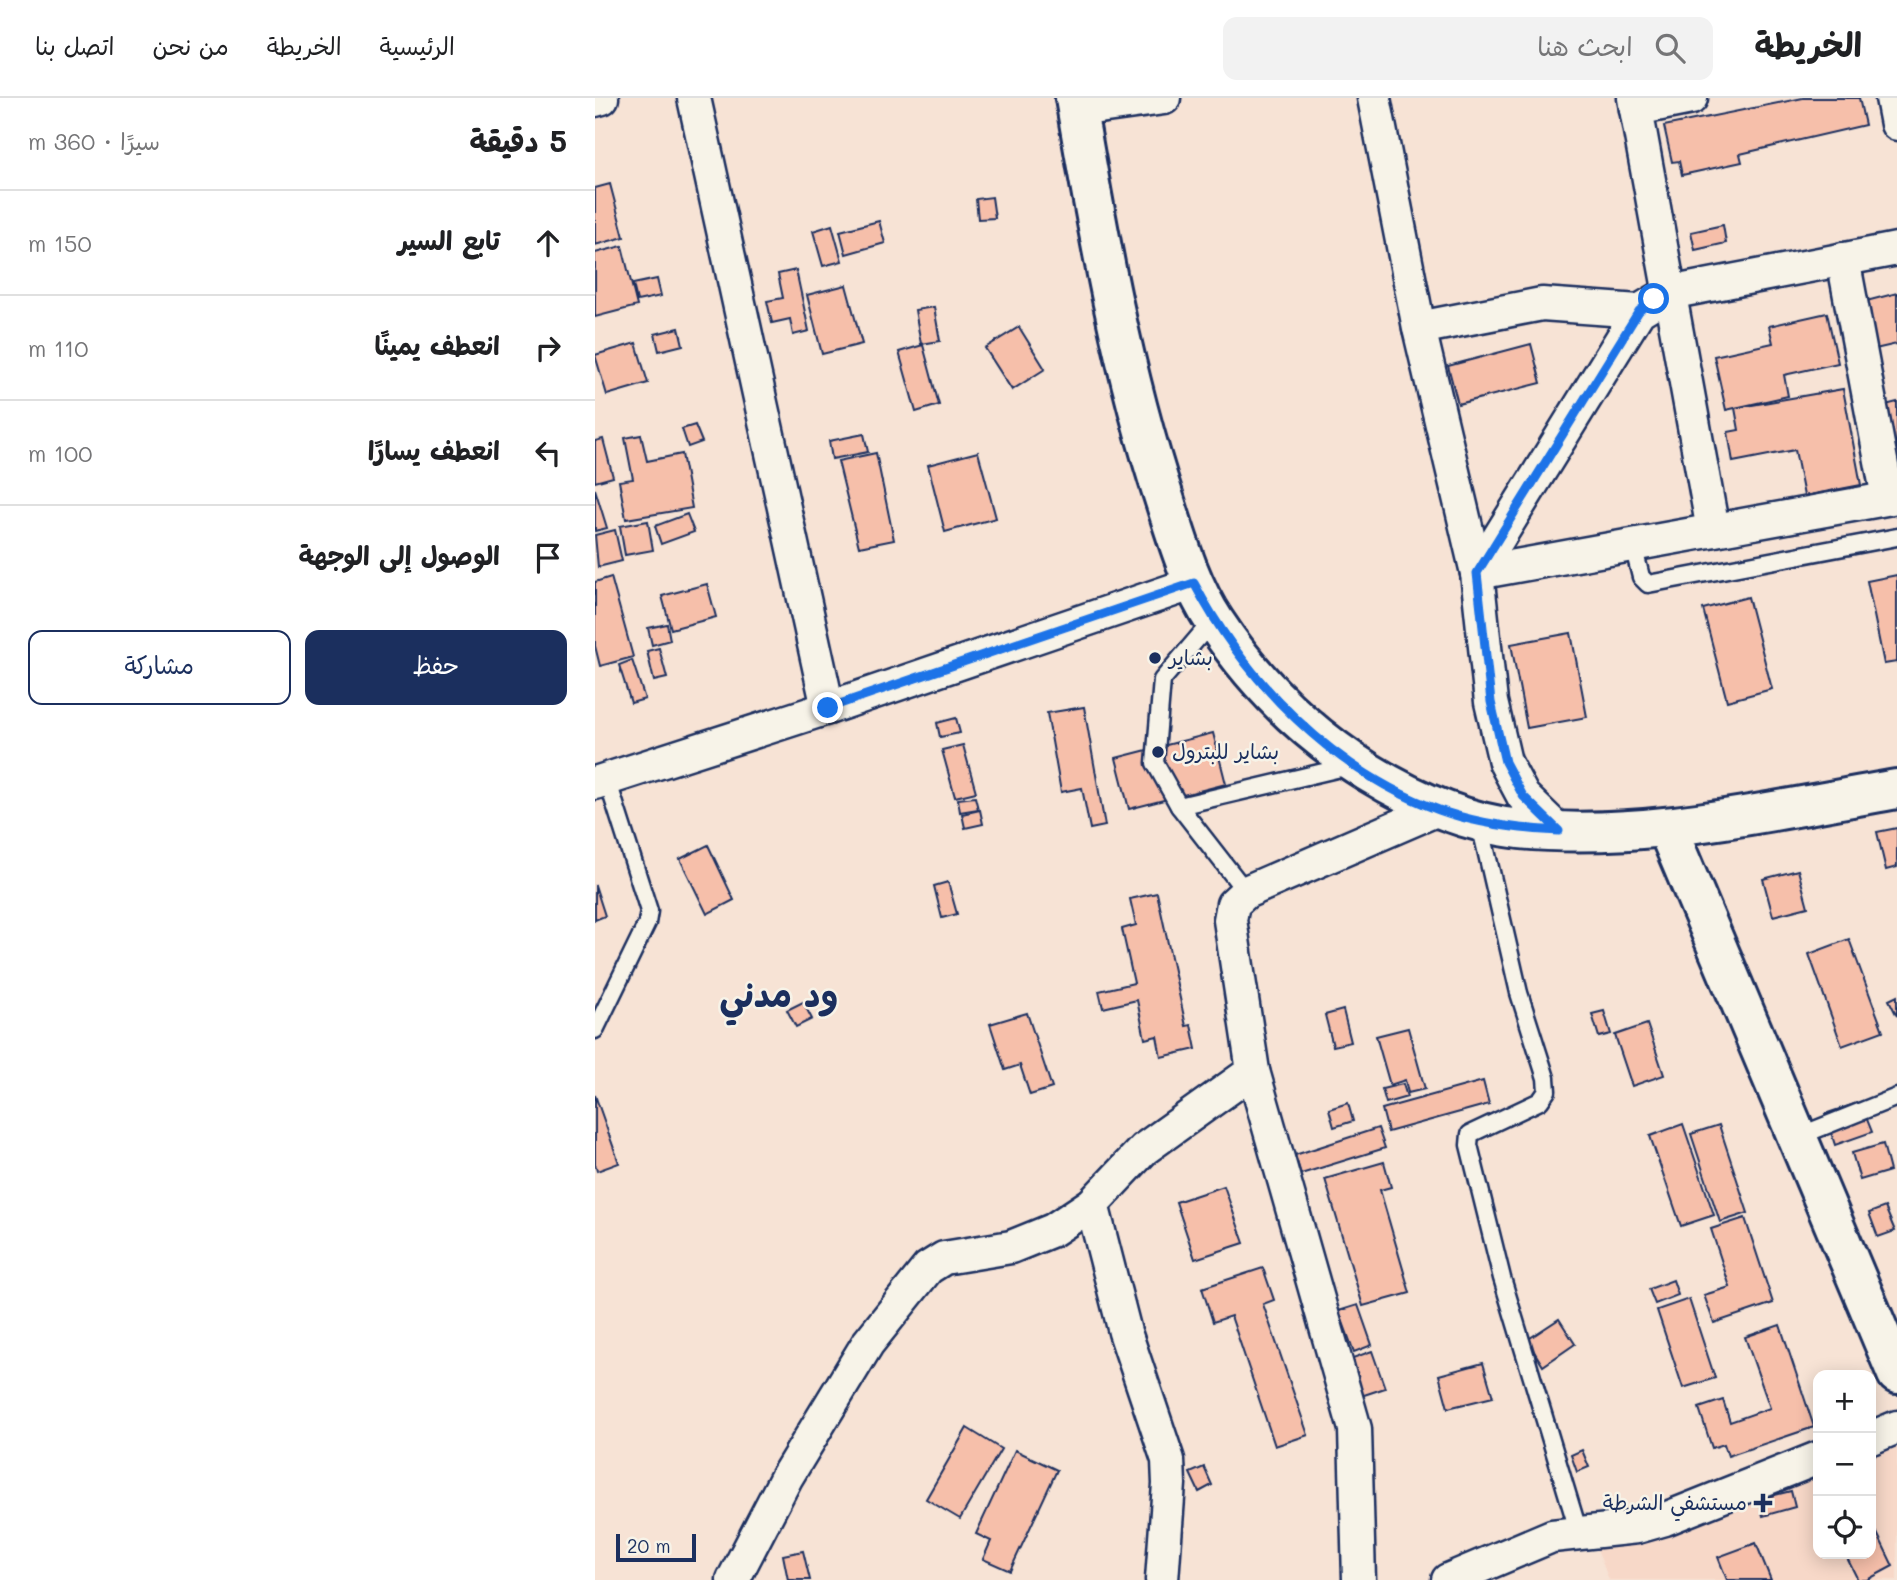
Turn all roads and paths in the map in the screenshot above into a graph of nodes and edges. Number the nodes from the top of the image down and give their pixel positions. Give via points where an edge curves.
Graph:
1 (603, 98) edge
2 (694, 98) edge
3 (1164, 98) edge
4 (1374, 98) edge
5 (1691, 98) edge
6 (1892, 98) edge
7 (595, 100) edge
8 (1076, 104) edge
9 (1635, 104) edge
10 (1897, 124) edge
11 (1897, 249) edge
12 (1843, 259) junction
13 (1669, 293) junction
14 (1639, 311) junction
15 (1419, 328) junction
16 (1892, 498) edge
17 (1713, 530) junction
18 (1897, 537) edge
19 (1633, 545) junction
20 (1477, 573) junction
21 (1194, 583) junction
22 (1213, 620) junction
23 (828, 708) junction
24 (1356, 765) junction
25 (601, 781) edge
26 (1897, 789) edge
27 (1179, 806) junction
28 (1438, 809) junction
29 (1479, 821) junction
30 (1667, 828) junction
31 (1559, 831) junction
32 (1246, 892) junction
33 (595, 1030) edge
34 (1253, 1071) junction
35 (1897, 1097) edge
36 (1797, 1137) junction
37 (1093, 1204) junction
38 (1897, 1374) edge
39 (1897, 1427) edge
40 (1876, 1436) edge
41 (1813, 1460) edge
42 (1579, 1533) junction
43 (733, 1580) edge
44 (1162, 1580) edge
45 (1359, 1580) edge
46 (1448, 1580) edge

1 - 7 street
2 - 23 street
3 - 8 street
4 - 15 street
5 - 9 street
6 - 10 street
8 - 21 main road via 1127,364 1148,448
9 - 13 street
11 - 12 street
12 - 13 street
12 - 16 street
13 - 14 street
13 - 17 street
14 - 15 street via 1542,304
14 - 20 street
15 - 20 street
16 - 17 street
17 - 19 street
18 - 19 lane via 1648,584 1641,577
19 - 20 street
20 - 31 street via 1491,702 1505,762 1523,796
21 - 22 main road
21 - 23 street
22 - 24 main road via 1284,707
22 - 27 lane via 1162,680 1156,763
23 - 25 street
24 - 27 lane
24 - 28 main road
25 - 33 lane via 649,911
26 - 30 main road
27 - 32 lane
28 - 29 main road
28 - 32 street
29 - 31 main road
29 - 42 lane via 1547,1091 1540,1101 1470,1134 1469,1145 1510,1303
30 - 31 main road
30 - 36 main road
32 - 34 street via 1233,904 1230,920
34 - 37 street via 1133,1157
34 - 45 street via 1355,1429
35 - 36 lane
36 - 38 main road
37 - 43 street via 1033,1240 944,1258 928,1268 868,1343 786,1478
37 - 44 street via 1125,1332 1168,1460
39 - 40 street
41 - 42 street via 1665,1519
42 - 46 street via 1527,1544

